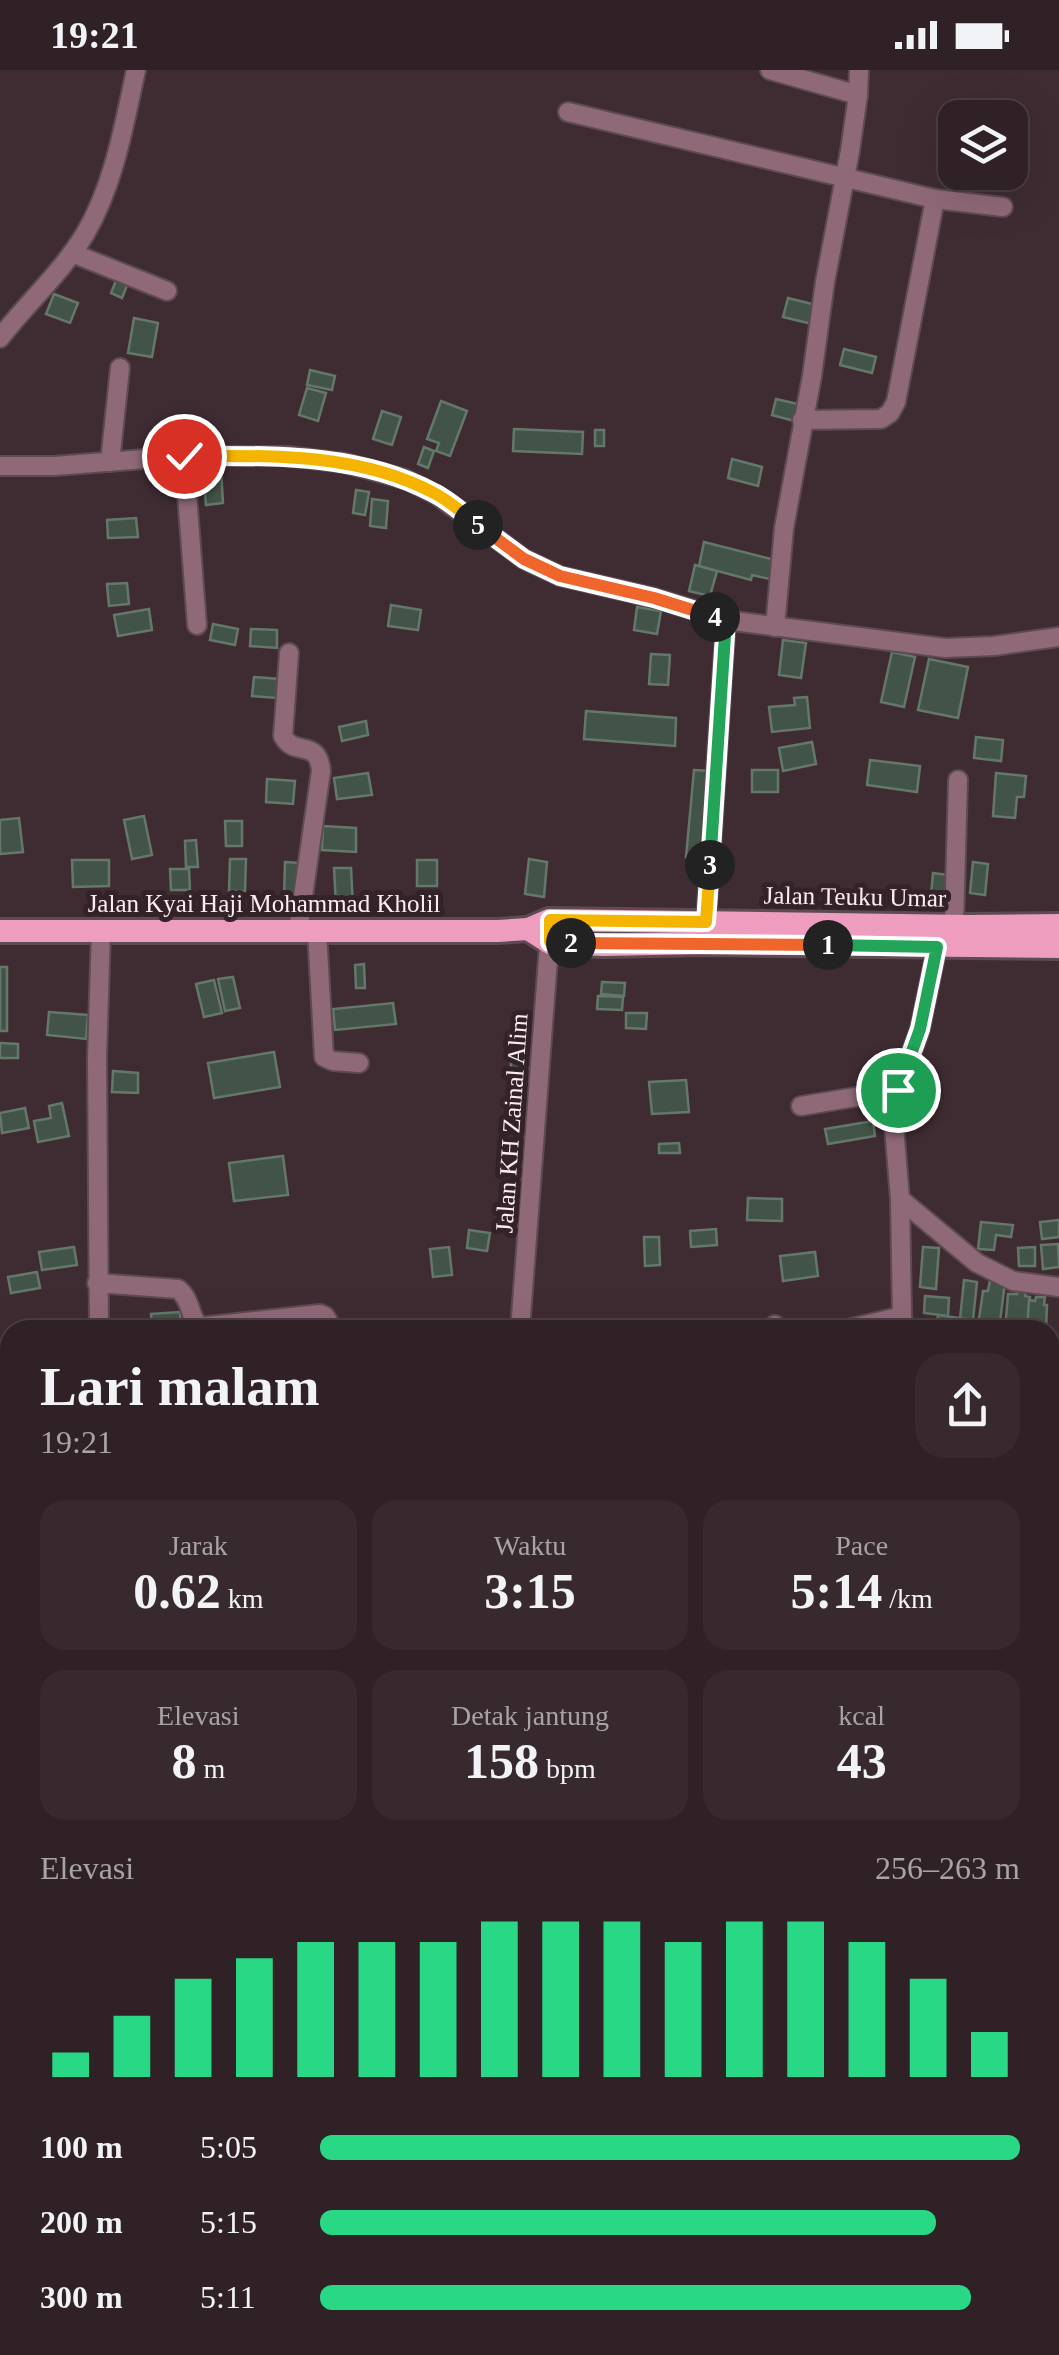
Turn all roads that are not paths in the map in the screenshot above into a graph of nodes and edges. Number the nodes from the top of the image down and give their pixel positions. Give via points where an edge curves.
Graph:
1 (136, 70) edge
2 (770, 70) edge
3 (859, 70) edge
4 (858, 95) junction
5 (568, 112) dead end
6 (845, 179) junction
7 (935, 200) junction
8 (1003, 207) dead end
9 (72, 253) junction
10 (167, 291) dead end
11 (0, 338) edge
12 (120, 368) dead end
13 (802, 420) junction
14 (184, 456) junction
15 (110, 462) junction
16 (0, 466) edge
17 (726, 620) junction
18 (196, 625) dead end
19 (776, 627) junction
20 (1059, 637) edge
21 (289, 653) dead end
22 (958, 780) dead end
23 (706, 922) junction
24 (954, 925) junction
25 (1059, 925) edge
26 (0, 930) edge
27 (542, 930) junction
28 (101, 931) junction
29 (307, 931) junction
30 (1026, 936) junction
31 (1059, 946) edge
32 (937, 947) junction
33 (359, 1063) dead end
34 (898, 1090) junction
35 (800, 1106) dead end
36 (900, 1199) junction
37 (97, 1284) junction
38 (1059, 1287) edge
39 (99, 1320) edge
40 (194, 1320) edge
41 (260, 1320) edge
42 (328, 1320) edge
43 (521, 1320) edge
44 (903, 1320) edge

1 - 9 street via 109,178
2 - 4 street
3 - 4 street
4 - 6 street
5 - 6 street
6 - 7 street
6 - 13 street
7 - 8 street
7 - 13 street via 890,413
9 - 10 street
9 - 11 street
12 - 15 street
13 - 19 street
14 - 15 street
14 - 17 street via 287,456 404,480 438,495 524,559 560,576
14 - 18 street
15 - 16 street
17 - 19 street
17 - 23 street
19 - 20 street via 945,648
21 - 29 street via 283,736 318,755 321,771
22 - 24 street
23 - 24 main road, Jalan Teuku Umar
23 - 27 main road, Jalan Teuku Umar
24 - 30 main road, Jalan Teuku Umar
25 - 30 main road, Jalan Teuku Umar
26 - 28 main road, Jalan Kyai Haji Mohammad Kholil
27 - 29 main road, Jalan Kyai Haji Mohammad Kholil
27 - 32 main road, Jalan Teuku Umar
27 - 43 street, Jalan KH Zainal Alim
28 - 29 main road, Jalan Kyai Haji Mohammad Kholil
28 - 37 street
29 - 33 street via 324,1057
30 - 31 main road, Jalan Teuku Umar
30 - 32 main road, Jalan Teuku Umar
32 - 34 street via 920,1029
34 - 35 street
34 - 36 street via 893,1114
36 - 38 street via 977,1263 1013,1281
36 - 44 street
37 - 39 street
37 - 40 street via 178,1289
41 - 42 street via 320,1314

